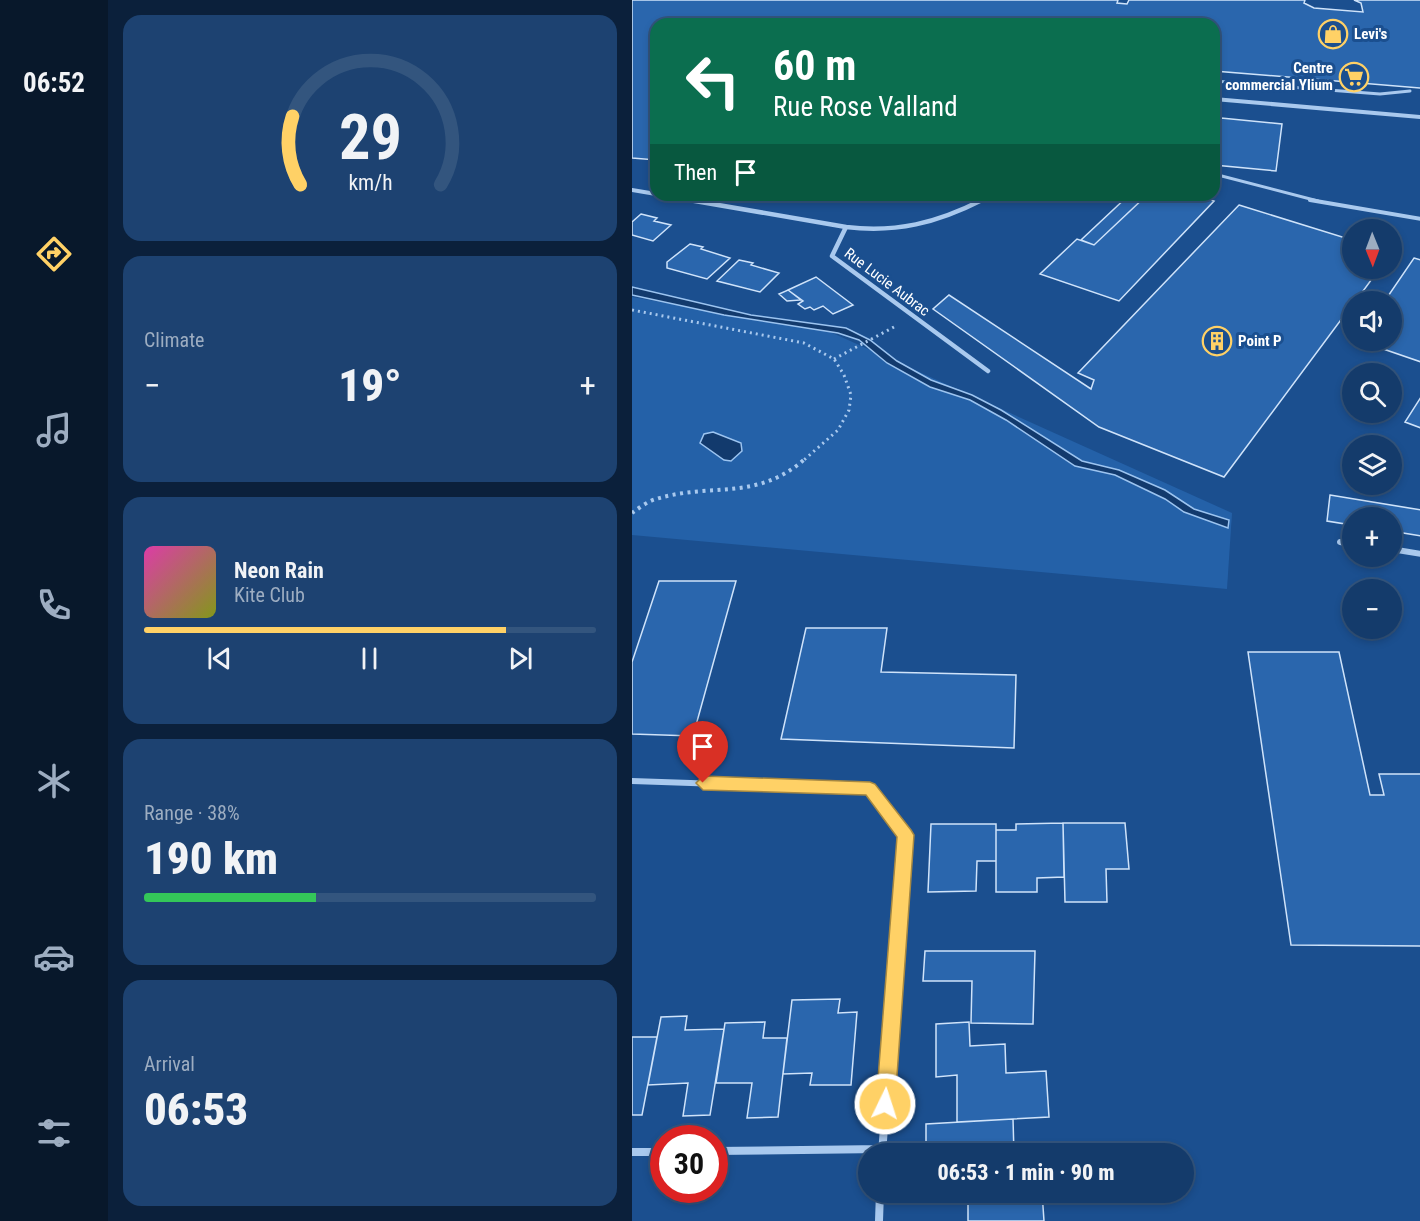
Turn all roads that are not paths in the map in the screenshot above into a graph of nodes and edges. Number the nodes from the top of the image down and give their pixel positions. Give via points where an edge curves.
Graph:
1 (1220, 81) edge
2 (1410, 91) dead end
3 (1220, 100) edge
4 (1421, 117) edge
5 (1220, 176) edge
6 (632, 190) edge
7 (650, 193) edge
8 (696, 201) edge
9 (979, 201) edge
10 (1421, 219) edge
11 (846, 227) junction
12 (988, 371) dead end
13 (1402, 551) edge
14 (1421, 554) edge
15 (632, 781) edge
16 (883, 1143) edge
17 (728, 1151) edge
18 (858, 1151) edge
19 (632, 1152) edge
20 (650, 1152) edge
21 (880, 1203) edge
22 (879, 1221) edge

1 - 2 lane via 1380,94
3 - 4 street
5 - 10 lane via 1300,198
6 - 7 street
8 - 11 street, Rue Lucie Aubrac
9 - 11 street via 935,223 906,230 871,232
11 - 12 street, Rue Lucie Aubrac via 832,256
13 - 14 street
15 - 16 street via 870,789 906,835
17 - 18 street
19 - 20 street
21 - 22 street

